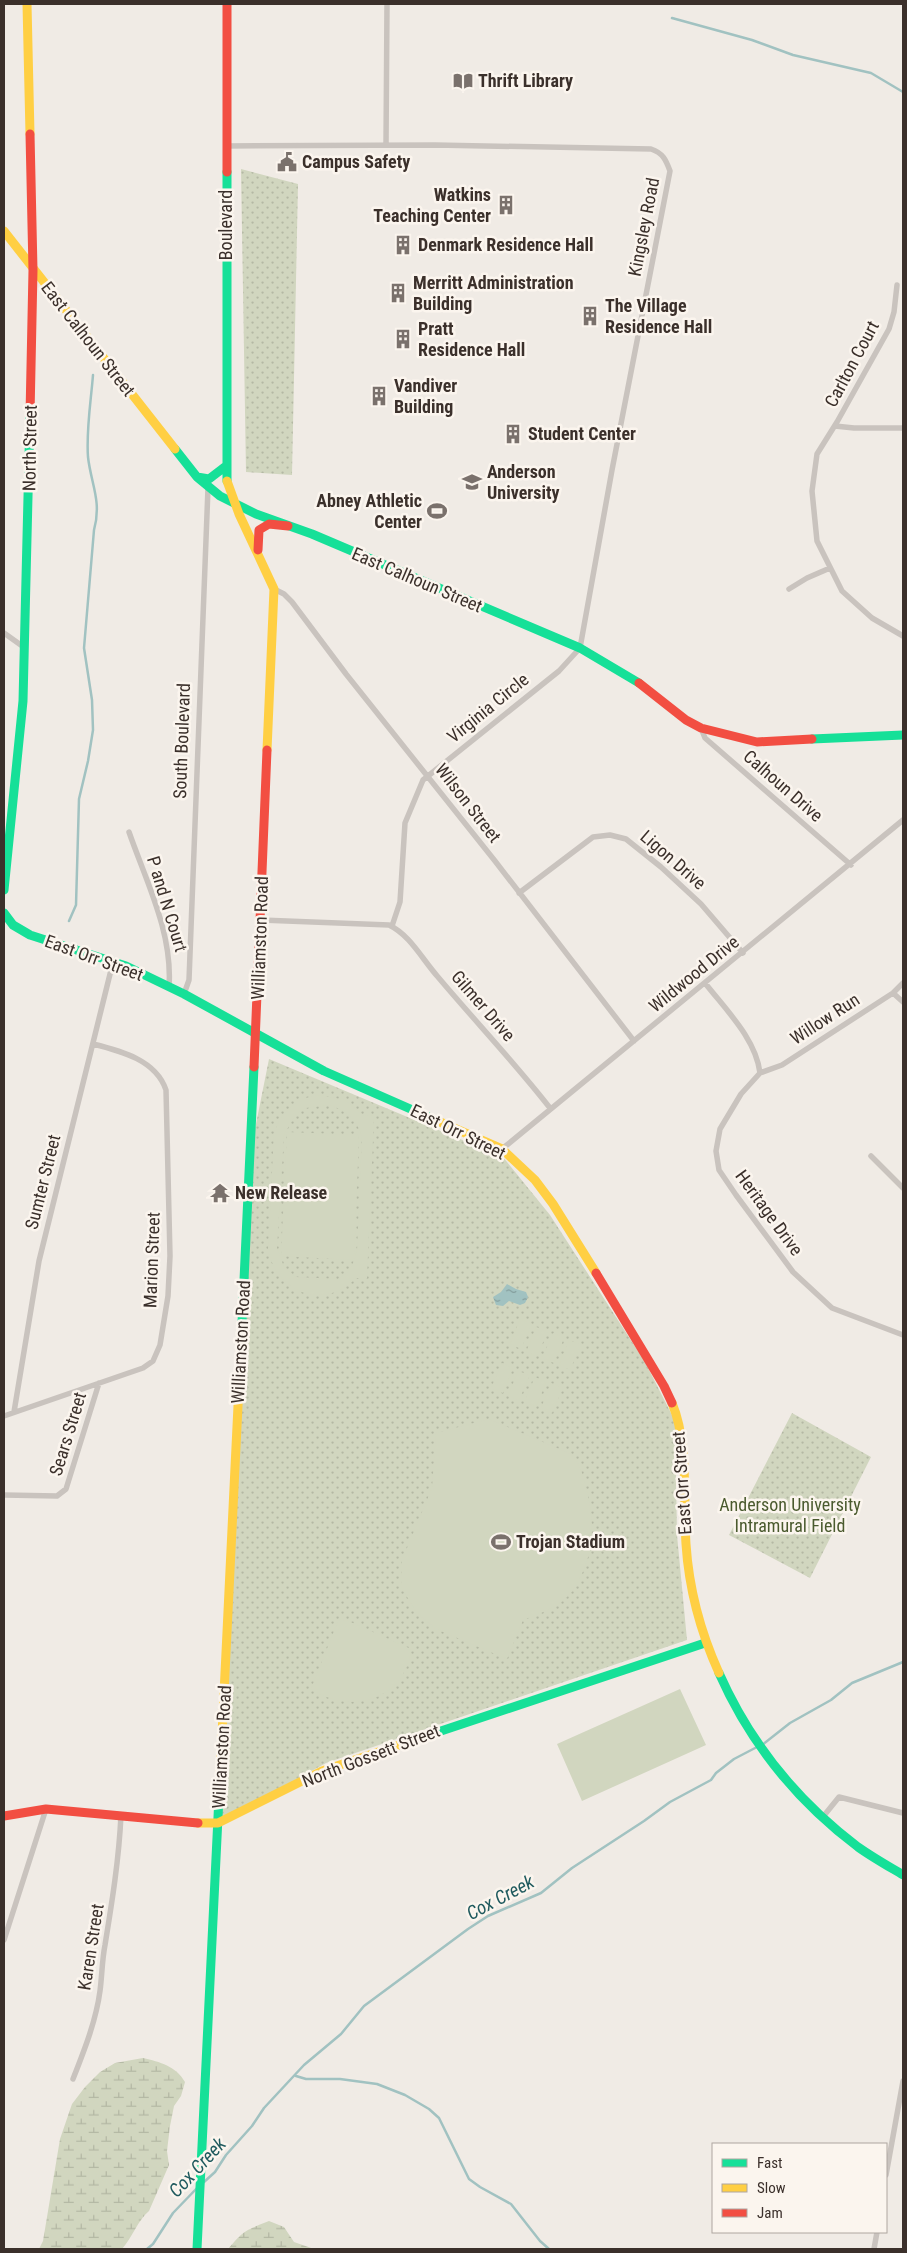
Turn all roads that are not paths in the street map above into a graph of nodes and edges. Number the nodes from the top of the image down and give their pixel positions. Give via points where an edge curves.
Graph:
1 (27, 4) edge
2 (227, 4) edge
3 (387, 4) edge
4 (386, 145) junction
5 (226, 146) junction
6 (4, 231) edge
7 (33, 270) junction
8 (897, 285) dead end
9 (835, 426) junction
10 (903, 428) edge
11 (226, 446) joint
12 (226, 466) junction
13 (198, 477) junction
14 (208, 488) junction
15 (234, 503) junction
16 (288, 526) junction
17 (259, 553) junction
18 (830, 568) junction
19 (789, 588) dead end
20 (274, 589) junction
21 (4, 633) edge
22 (903, 636) edge
23 (25, 648) junction
24 (580, 648) junction
25 (700, 728) junction
26 (903, 735) edge
27 (428, 776) junction
28 (903, 820) edge
29 (128, 832) dead end
30 (851, 865) junction
31 (4, 890) edge
32 (519, 893) junction
33 (4, 913) edge
34 (261, 920) junction
35 (392, 926) junction
36 (743, 953) junction
37 (113, 962) junction
38 (705, 983) junction
39 (903, 983) edge
40 (169, 987) junction
41 (892, 993) junction
42 (184, 994) junction
43 (903, 1002) edge
44 (256, 1035) junction
45 (634, 1041) junction
46 (93, 1044) junction
47 (760, 1073) junction
48 (550, 1108) junction
49 (502, 1149) junction
50 (872, 1156) dead end
51 (903, 1188) edge
52 (903, 1335) edge
53 (99, 1383) junction
54 (14, 1412) junction
55 (4, 1416) edge
56 (4, 1495) edge
57 (705, 1643) junction
58 (46, 1809) junction
59 (903, 1813) edge
60 (121, 1815) junction
61 (4, 1816) edge
62 (822, 1818) junction
63 (218, 1823) junction
64 (903, 1875) edge
65 (4, 1940) edge
66 (73, 2079) dead end
67 (903, 2081) edge
68 (887, 2169) edge
69 (877, 2233) edge
70 (197, 2249) edge
71 (874, 2249) edge

1 - 7 street, North Street
2 - 5 street, Boulevard
3 - 4 street
4 - 5 street, Kingsley Road
4 - 24 street, Kingsley Road via 651,149 660,152 670,171
5 - 11 street, Boulevard
6 - 7 street, East Calhoun Street
7 - 13 street, East Calhoun Street
7 - 23 street, North Street
8 - 9 street, Carlton Court via 889,329
9 - 10 street
9 - 18 street, Carlton Court via 817,454 812,491 817,541
11 - 12 street, Williamston Road
12 - 13 street via 212,478 203,480
12 - 15 street, Williamston Road
13 - 14 street, East Calhoun Street
14 - 15 street, East Calhoun Street
14 - 42 street, South Boulevard via 189,980
15 - 16 street, East Calhoun Street
15 - 17 street, Williamston Road
16 - 17 street via 268,524 259,530
16 - 24 street, East Calhoun Street
17 - 20 street, Williamston Road
18 - 19 street
18 - 22 street, Carlton Court via 842,591 872,618
20 - 27 street, Wilson Street via 292,602
20 - 34 street, Williamston Road
21 - 23 street
23 - 31 street, North Street via 23,701
24 - 25 street, East Calhoun Street via 634,679
24 - 27 street, Virginia Circle via 559,671
25 - 26 street, East Calhoun Street via 756,742
25 - 30 street, Calhoun Drive via 704,738
27 - 32 street, Wilson Street
27 - 35 street, Virginia Circle via 423,780 405,823 400,902
28 - 30 street, Wildwood Drive
29 - 40 street, P and N Court via 168,949
30 - 36 street, Wildwood Drive
32 - 36 street, Ligon Drive via 593,837 610,835 626,839 701,904
32 - 45 street, Wilson Street
33 - 37 street, East Orr Street via 13,925 30,935
34 - 35 street
34 - 44 street, Williamston Road
35 - 48 street, Gilmer Drive via 401,930
36 - 38 street, Wildwood Drive
37 - 40 street, East Orr Street
37 - 46 street, Sumter Street
38 - 45 street, Wildwood Drive
38 - 47 street via 743,1031 759,1061
39 - 41 street, Willow Run
40 - 42 street, East Orr Street
41 - 43 street
41 - 47 street, Willow Run via 782,1065
42 - 44 street, East Orr Street
44 - 49 street, East Orr Street via 324,1071
44 - 63 street, Williamston Road
45 - 48 street, Wildwood Drive
46 - 53 street, Marion Street via 144,1062 163,1078 166,1090 170,1256 164,1326 153,1361 143,1368
46 - 54 street, Sumter Street via 39,1261
47 - 52 street, Heritage Drive via 741,1094 720,1129 716,1151 719,1170 793,1272 832,1308
48 - 49 street, Wildwood Drive
49 - 57 street, East Orr Street via 535,1180 553,1204 659,1377 676,1413 684,1464 690,1585
50 - 51 street
53 - 54 street, Marion Street
53 - 56 street, Sears Street via 66,1489 57,1496
54 - 55 street, Marion Street
57 - 62 street, East Orr Street via 747,1728 775,1769
57 - 63 street, North Gossett Street via 322,1771
58 - 60 street, North Gossett Street
58 - 61 street, North Gossett Street
58 - 65 street
59 - 62 street via 839,1798
60 - 63 street, North Gossett Street
60 - 66 street, Karen Street via 120,1848 100,1993
62 - 64 street, East Orr Street via 859,1848
63 - 70 street, Williamston Road
67 - 68 street
69 - 71 street

